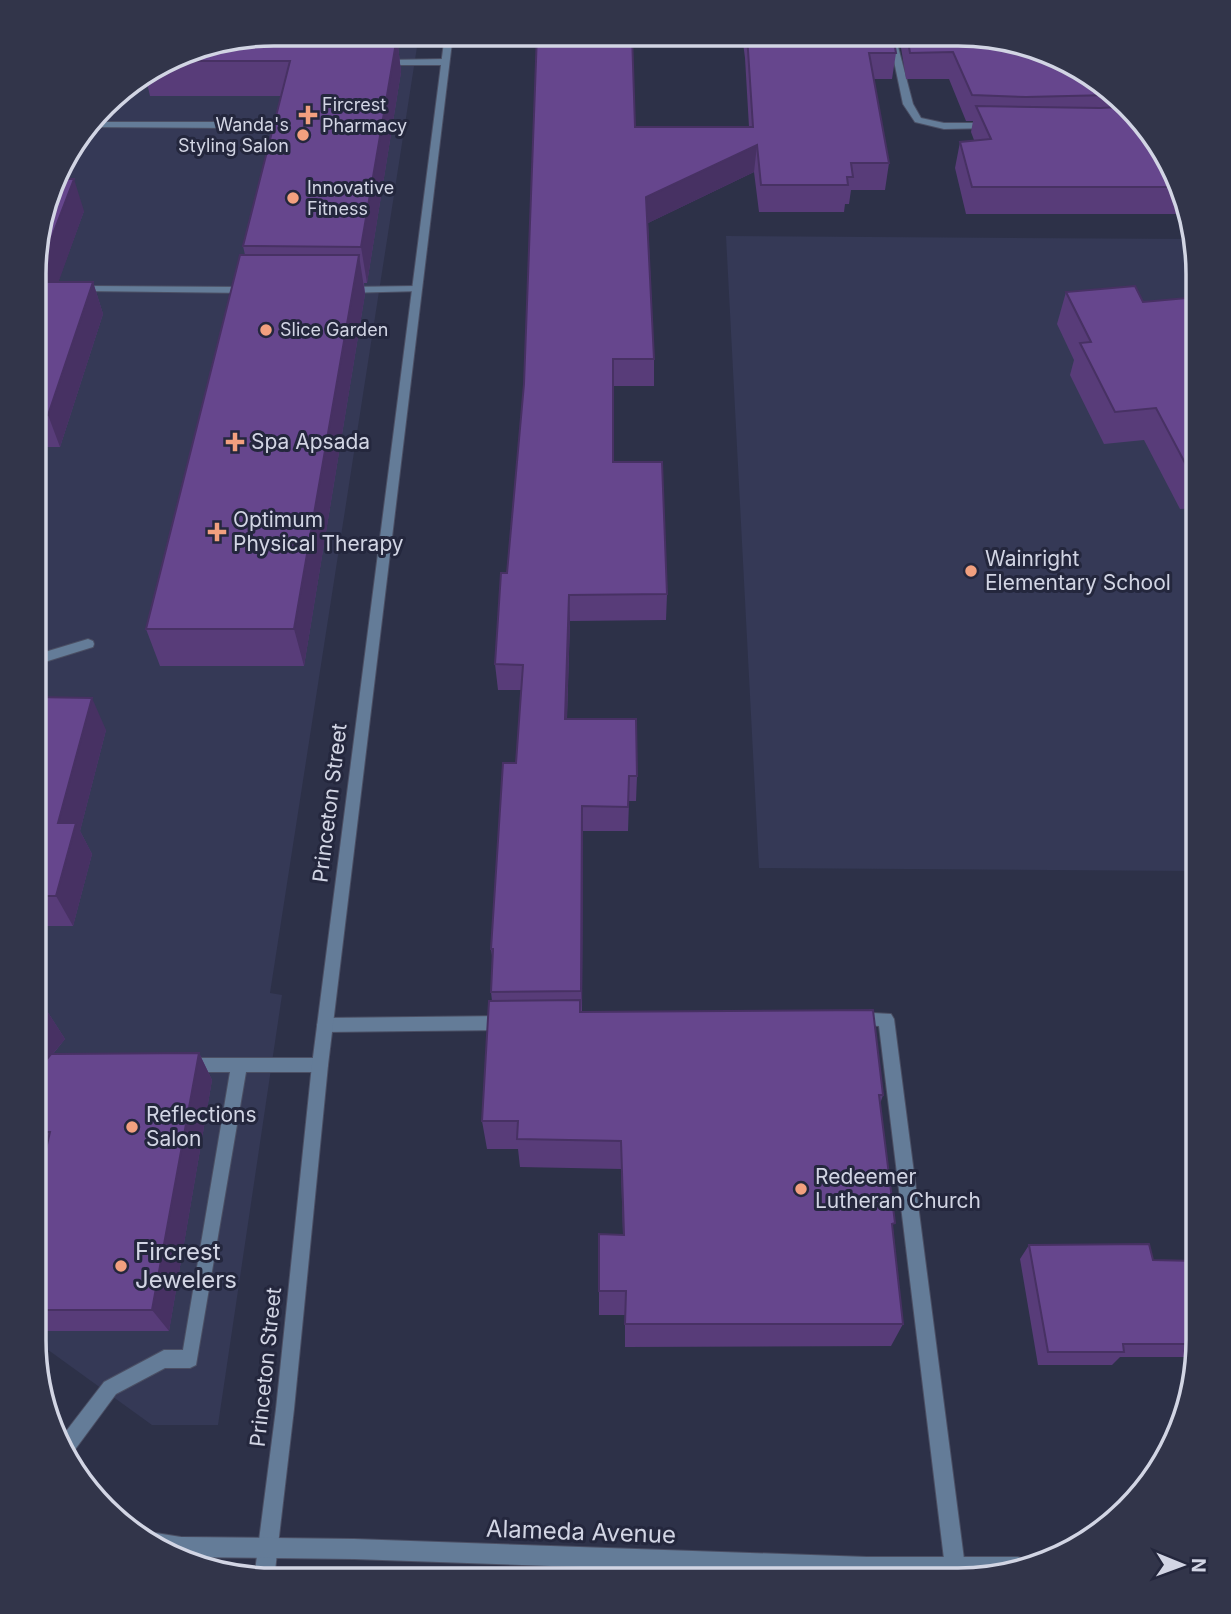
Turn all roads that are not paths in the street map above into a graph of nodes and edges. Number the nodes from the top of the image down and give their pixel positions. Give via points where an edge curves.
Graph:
1 (382, 46) edge
2 (447, 46) edge
3 (895, 46) edge
4 (445, 62) junction
5 (100, 125) edge
6 (232, 125) dead end
7 (1006, 126) edge
8 (88, 289) edge
9 (417, 289) junction
10 (255, 290) edge
11 (336, 290) edge
12 (88, 644) dead end
13 (46, 657) edge
14 (845, 1020) edge
15 (516, 1023) edge
16 (325, 1025) junction
17 (173, 1065) edge
18 (239, 1065) junction
19 (320, 1065) junction
20 (70, 1442) edge
21 (176, 1546) edge
22 (267, 1547) junction
23 (955, 1567) junction
24 (987, 1567) edge
25 (265, 1568) edge

1 - 4 street via 379,62
2 - 4 street, Princeton Street
3 - 7 street via 908,104 918,120
4 - 9 street, Princeton Street
5 - 6 street
8 - 10 street
9 - 11 street
9 - 16 street, Princeton Street
12 - 13 street
14 - 23 street via 886,1019
15 - 16 street
16 - 19 street, Princeton Street
17 - 18 street
18 - 19 street
18 - 20 street via 190,1359 164,1359 110,1388
19 - 22 street, Princeton Street
21 - 22 street, Alameda Avenue
22 - 23 street, Alameda Avenue
22 - 25 street, Princeton Street
23 - 24 street, Alameda Avenue

